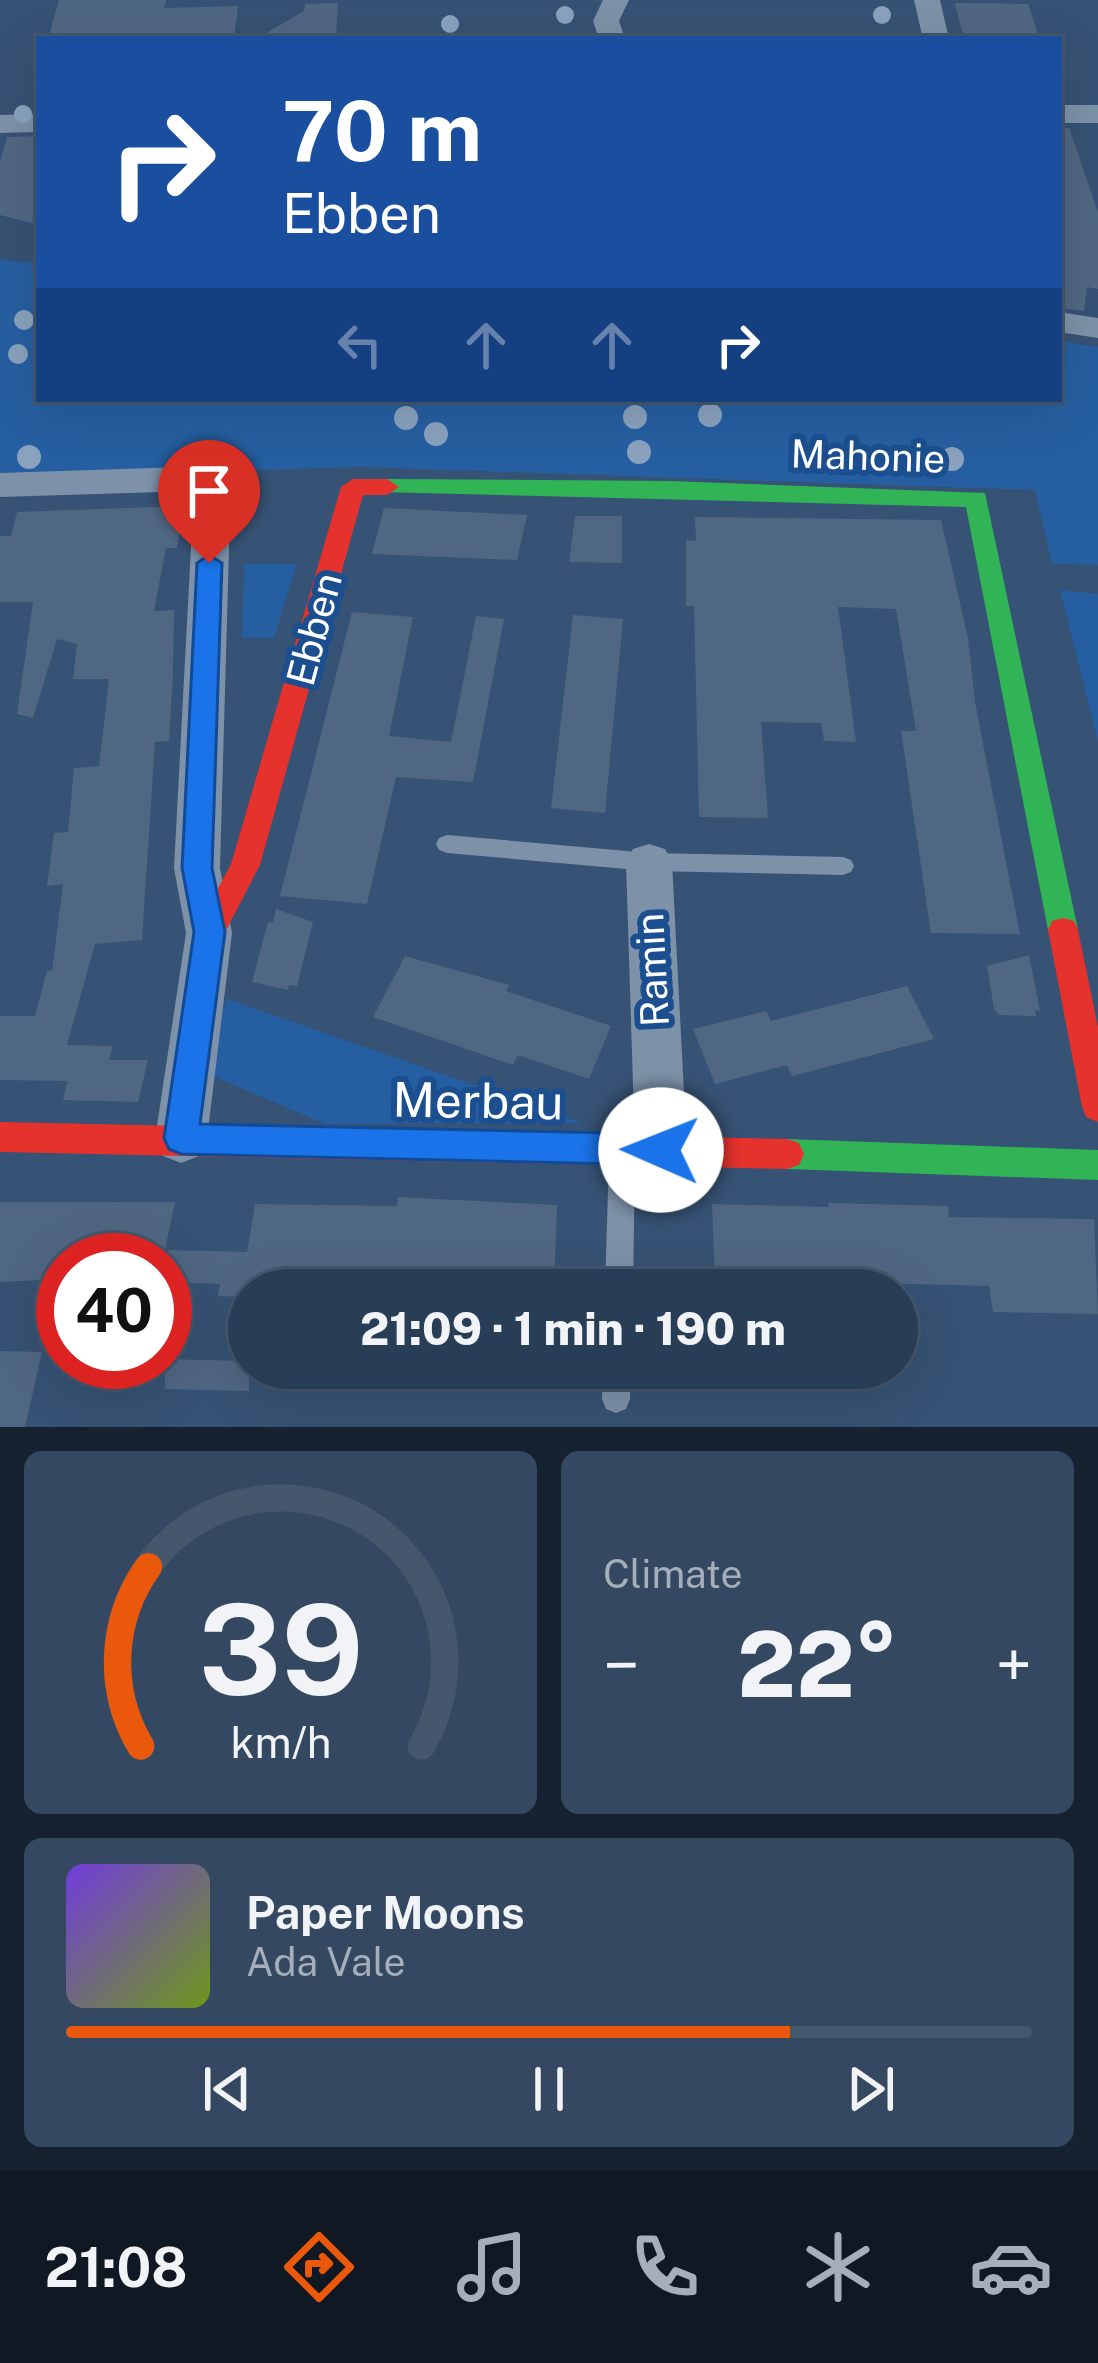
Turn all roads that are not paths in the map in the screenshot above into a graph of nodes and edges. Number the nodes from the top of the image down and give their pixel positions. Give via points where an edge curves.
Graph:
1 (616, 0) edge
2 (927, 0) edge
3 (611, 36) edge
4 (934, 36) edge
5 (1062, 114) edge
6 (1098, 114) edge
7 (36, 123) edge
8 (0, 124) edge
9 (1062, 322) edge
10 (1098, 328) edge
11 (0, 485) edge
12 (353, 487) joint
13 (202, 766) junction
14 (272, 770) junction
15 (447, 844) dead end
16 (649, 862) junction
17 (843, 866) dead end
18 (209, 932) junction
19 (1098, 1107) edge
20 (0, 1137) edge
21 (181, 1138) junction
22 (642, 1150) junction
23 (1098, 1166) edge
24 (622, 1269) edge
25 (616, 1389) edge
26 (616, 1399) dead end

1 - 3 street via 606,22
2 - 4 street
5 - 6 street
7 - 8 street
9 - 10 street
11 - 13 street, Ebben via 213,478
12 - 14 street, Ebben
12 - 19 street, Mahonie via 976,499
13 - 14 street
13 - 18 street, Ebben via 197,868
14 - 18 street, Ebben via 245,866
15 - 16 lane
16 - 17 lane
16 - 22 street, Ramin
18 - 21 street, Ebben
20 - 21 street, Merbau
21 - 22 street, Merbau
22 - 23 street, Merbau
22 - 24 lane
25 - 26 lane

